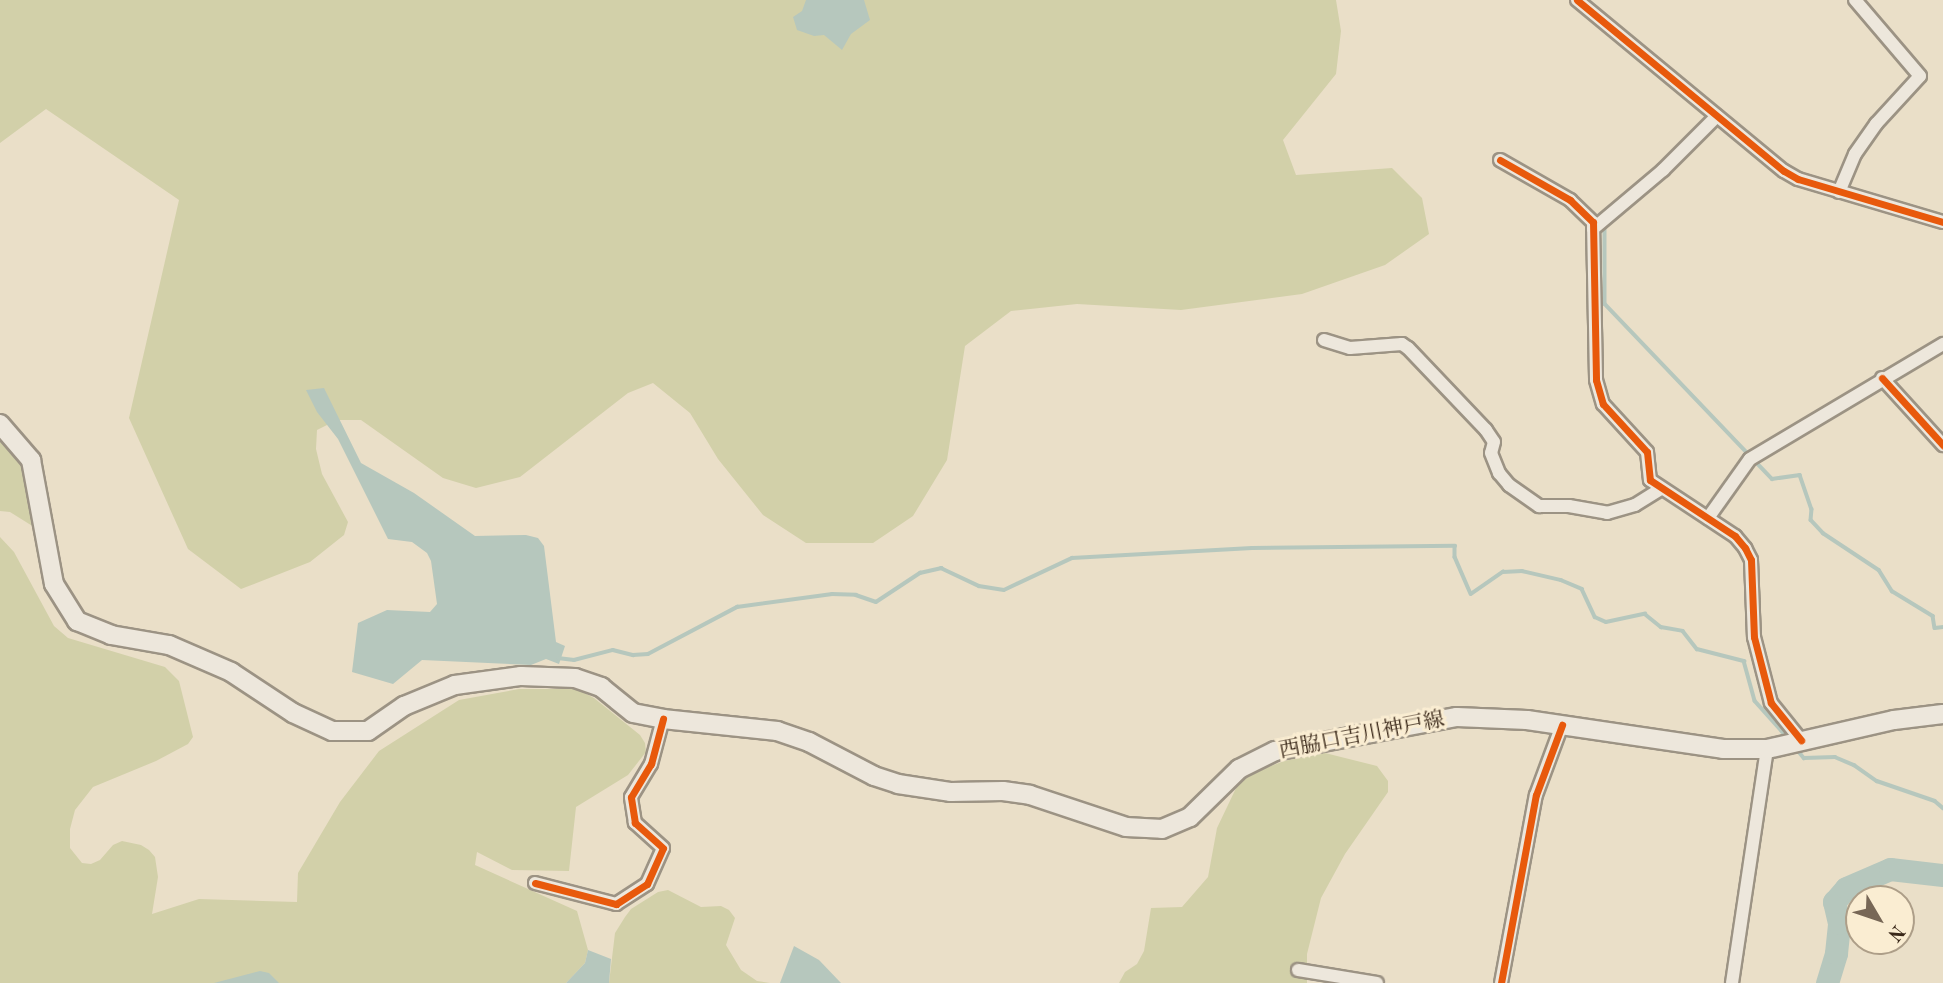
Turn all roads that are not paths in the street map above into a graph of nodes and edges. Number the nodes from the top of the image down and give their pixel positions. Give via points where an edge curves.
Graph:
1 (1577, 0) edge
2 (1855, 0) edge
3 (1717, 116) junction
4 (1500, 160) dead end
5 (1839, 192) junction
6 (1943, 222) edge
7 (1593, 229) junction
8 (1324, 340) dead end
9 (1943, 344) edge
10 (1882, 378) junction
11 (0, 424) edge
12 (1943, 445) edge
13 (1661, 489) junction
14 (1708, 518) junction
15 (1943, 714) edge
16 (663, 719) junction
17 (1562, 725) junction
18 (1801, 740) junction
19 (1775, 747) junction
20 (535, 883) dead end
21 (1298, 970) dead end
22 (1377, 983) edge
23 (1501, 983) edge
24 (1732, 983) edge

1 - 3 street
2 - 5 street via 1920,76 1855,154
3 - 5 street via 1784,171
3 - 7 street via 1663,170
4 - 7 street via 1570,200 1588,215
5 - 6 street
7 - 13 street via 1596,380 1603,404 1647,452 1650,480
8 - 13 street via 1350,348 1402,344 1408,348 1486,430 1494,442 1491,453 1499,473 1539,506 1608,513 1635,505
9 - 10 street
10 - 12 street
10 - 14 street via 1749,459
11 - 16 main road, 西脇口吉川神戸線 via 31,460 54,584 77,621 111,635 169,645 230,672 293,713 332,731 368,731 404,706 455,685 521,676 575,678 601,687 633,713
13 - 14 street
14 - 18 street via 1735,537 1751,560 1754,637 1771,703
15 - 18 main road, 西脇口吉川神戸線
16 - 17 main road, 西脇口吉川神戸線 via 777,731 898,784 951,792 1017,793 1143,829 1162,829 1190,817 1239,769 1275,751 1457,717
16 - 20 street via 651,764 631,797 635,823 663,848 647,884 616,904
17 - 19 main road, 西脇口吉川神戸線 via 1723,749
17 - 23 street via 1536,795
18 - 19 main road, 西脇口吉川神戸線
19 - 24 street
21 - 22 street

